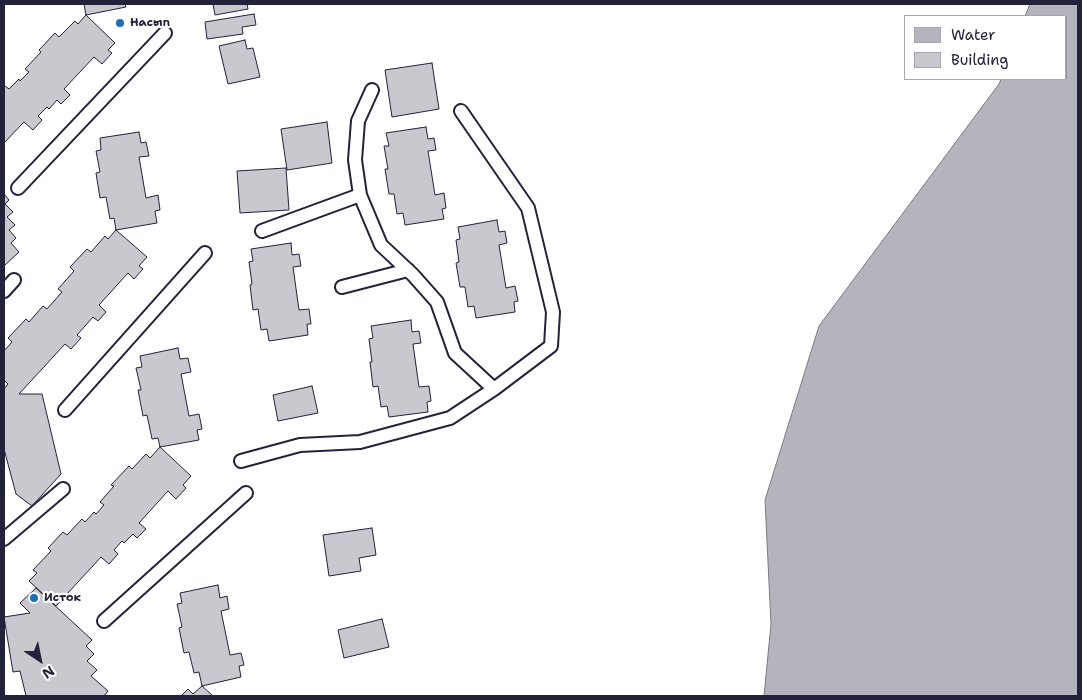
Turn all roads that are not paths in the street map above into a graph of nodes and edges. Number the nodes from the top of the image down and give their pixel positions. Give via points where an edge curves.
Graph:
1 (165, 32) dead end
2 (372, 90) dead end
3 (461, 111) dead end
4 (18, 188) dead end
5 (360, 195) junction
6 (262, 231) dead end
7 (205, 253) dead end
8 (408, 270) junction
9 (14, 280) dead end
10 (342, 287) dead end
11 (4, 291) edge
12 (494, 389) junction
13 (65, 410) dead end
14 (241, 461) dead end
15 (63, 489) dead end
16 (246, 493) dead end
17 (4, 539) edge
18 (104, 621) dead end

1 - 4 lane
2 - 5 lane via 358,121 355,160
3 - 12 lane via 528,208 553,312 551,346
5 - 6 lane
5 - 8 lane via 381,245
7 - 13 lane
8 - 10 lane
8 - 12 lane via 437,302 455,353
9 - 11 lane
12 - 14 lane via 450,418 360,442 300,445
15 - 17 lane
16 - 18 lane

